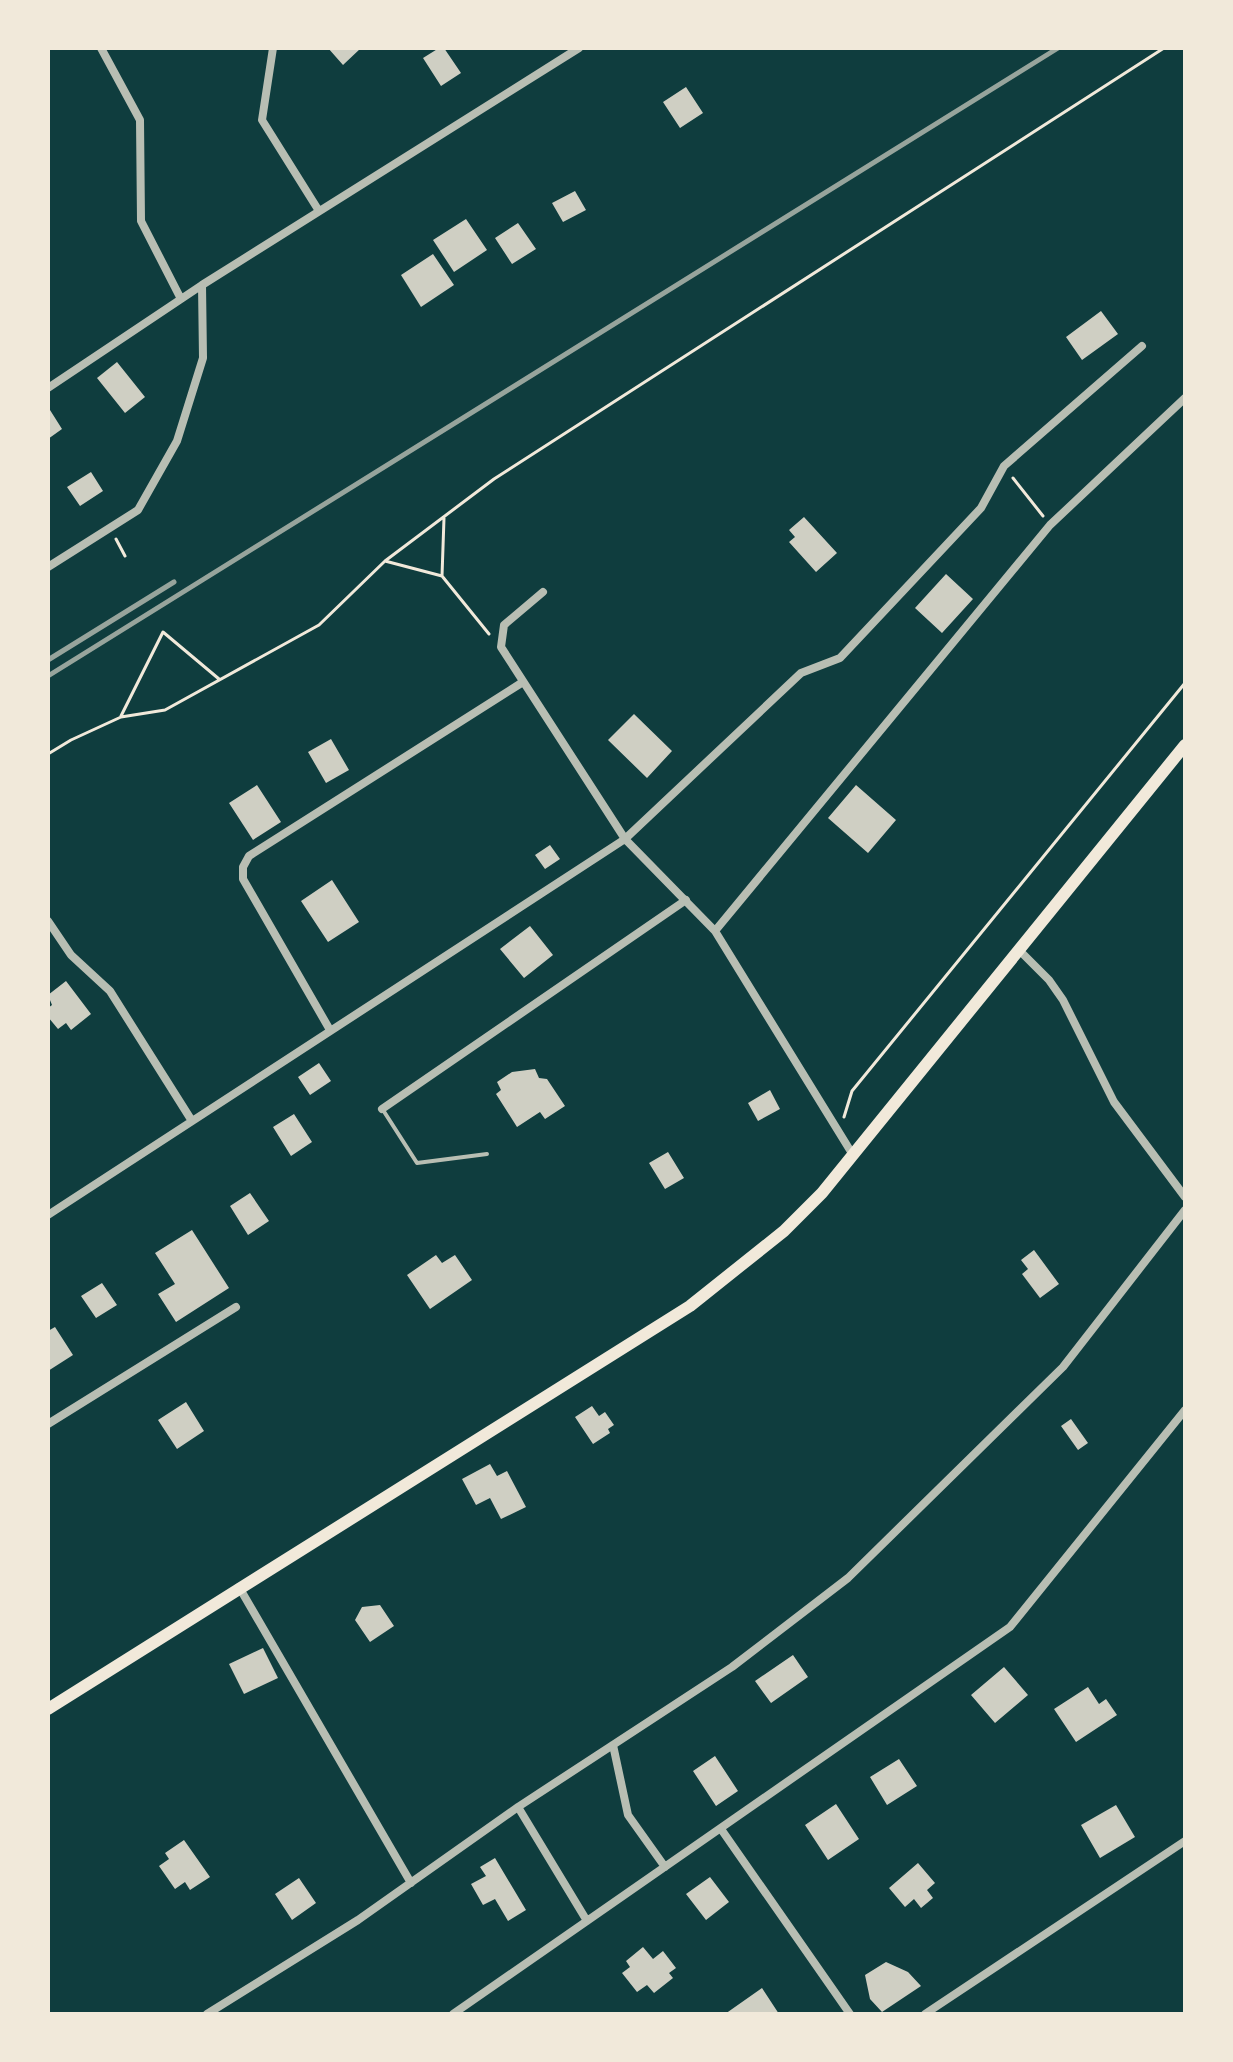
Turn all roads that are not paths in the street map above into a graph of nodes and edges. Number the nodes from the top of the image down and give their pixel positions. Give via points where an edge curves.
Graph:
1 (101, 48) edge
2 (273, 48) edge
3 (579, 48) edge
4 (319, 211) junction
5 (202, 285) junction
6 (181, 299) junction
7 (1142, 346) dead end
8 (48, 388) edge
9 (1185, 398) edge
10 (48, 567) edge
11 (543, 592) dead end
12 (523, 682) junction
13 (1185, 745) edge
14 (625, 839) junction
15 (686, 900) junction
16 (48, 921) edge
17 (715, 931) junction
18 (1019, 950) junction
19 (330, 1030) junction
20 (382, 1109) joint
21 (192, 1121) junction
22 (487, 1154) dead end
23 (853, 1155) junction
24 (1185, 1197) edge
25 (1185, 1210) edge
26 (48, 1215) edge
27 (236, 1307) dead end
28 (1185, 1410) edge
29 (48, 1424) edge
30 (239, 1587) junction
31 (48, 1709) edge
32 (613, 1745) junction
33 (518, 1807) junction
34 (721, 1829) junction
35 (1185, 1841) edge
36 (665, 1867) junction
37 (411, 1883) junction
38 (587, 1921) junction
39 (207, 2014) edge
40 (453, 2014) edge
41 (850, 2014) edge
42 (925, 2014) edge

1 - 6 street via 140,120 141,221
2 - 4 street via 262,120
3 - 4 street
4 - 5 street
5 - 6 street
5 - 10 street via 203,358 177,441 138,510
6 - 8 street
7 - 14 street via 1004,466 981,508 840,658 801,673
9 - 17 street via 1050,525
11 - 12 street via 504,625 501,647
12 - 14 street
12 - 19 street via 249,856 243,879
13 - 18 main road
14 - 15 street
14 - 19 street
15 - 17 street
15 - 20 street
16 - 21 street via 71,955 110,991
17 - 23 street
18 - 23 main road
18 - 24 street via 1063,1000 1114,1102
19 - 21 street
20 - 22 lane via 417,1163
21 - 26 street
23 - 30 main road via 794,1222 690,1306
25 - 32 street via 1063,1367 848,1578 732,1667
27 - 29 street
28 - 34 street via 1010,1627
30 - 31 main road
30 - 37 street
32 - 33 street
32 - 36 street via 628,1815
33 - 37 street
33 - 38 street
34 - 36 street
34 - 41 street
35 - 42 street
36 - 38 street
37 - 39 street
38 - 40 street

